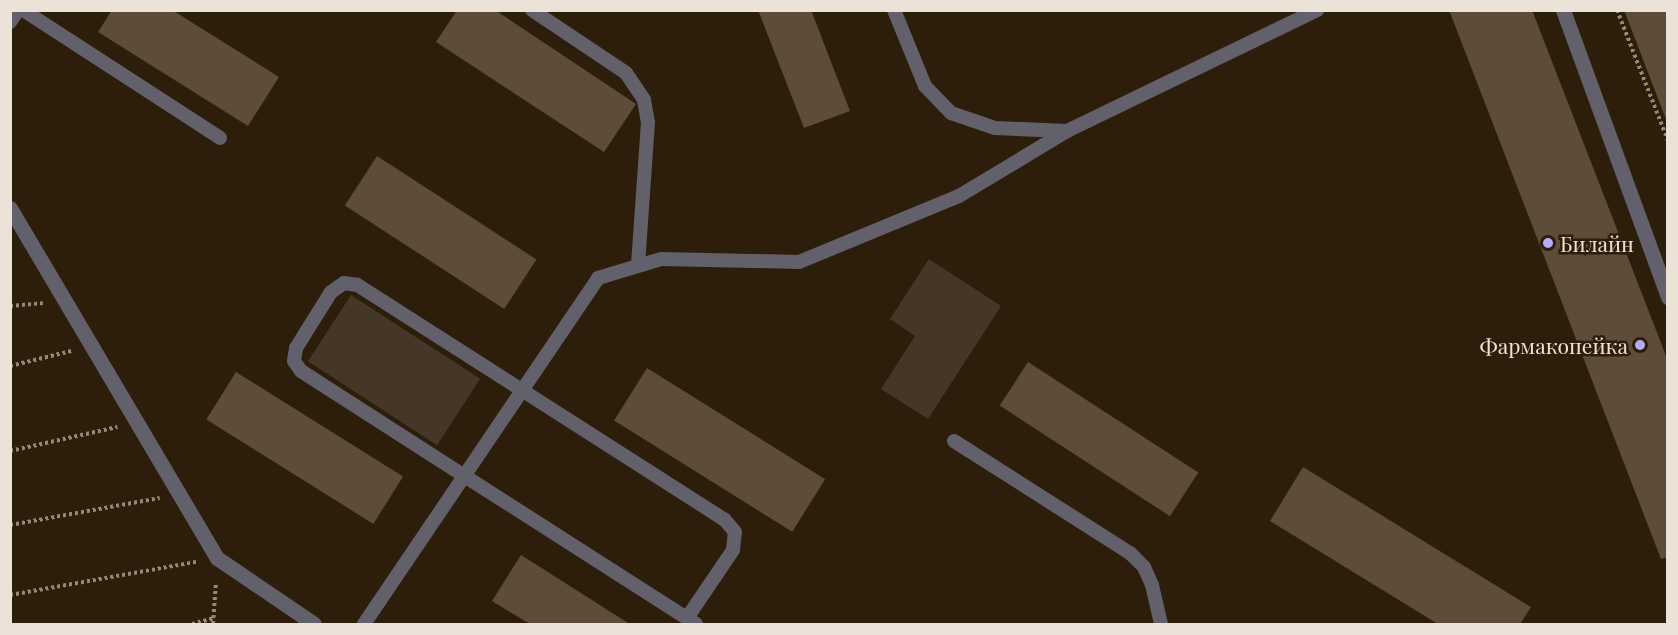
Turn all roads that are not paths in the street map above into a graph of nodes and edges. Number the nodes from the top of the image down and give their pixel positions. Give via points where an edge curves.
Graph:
1 (18, 10) edge
2 (23, 10) edge
3 (532, 10) edge
4 (894, 10) edge
5 (1317, 10) edge
6 (1563, 10) edge
7 (10, 22) edge
8 (1067, 131) junction
9 (220, 138) dead end
10 (10, 208) edge
11 (638, 264) junction
12 (1668, 297) edge
13 (520, 390) junction
14 (954, 441) dead end
15 (463, 475) junction
16 (691, 621) edge
17 (314, 624) edge
18 (364, 624) edge
19 (1161, 624) edge

1 - 7 lane
2 - 9 lane
3 - 11 lane via 626,72 644,100 648,122
4 - 8 lane via 925,87 951,112 995,128
5 - 8 lane
6 - 12 street
8 - 11 lane via 959,196 799,262 661,259
10 - 17 street via 217,558
11 - 13 lane via 610,271 586,289
13 - 15 lane
13 - 15 lane via 357,285 344,283 331,292 296,348 294,361 300,371
13 - 16 lane via 725,520 735,532 733,550
14 - 19 lane via 1130,553 1144,567 1152,585
15 - 16 lane
15 - 18 lane

